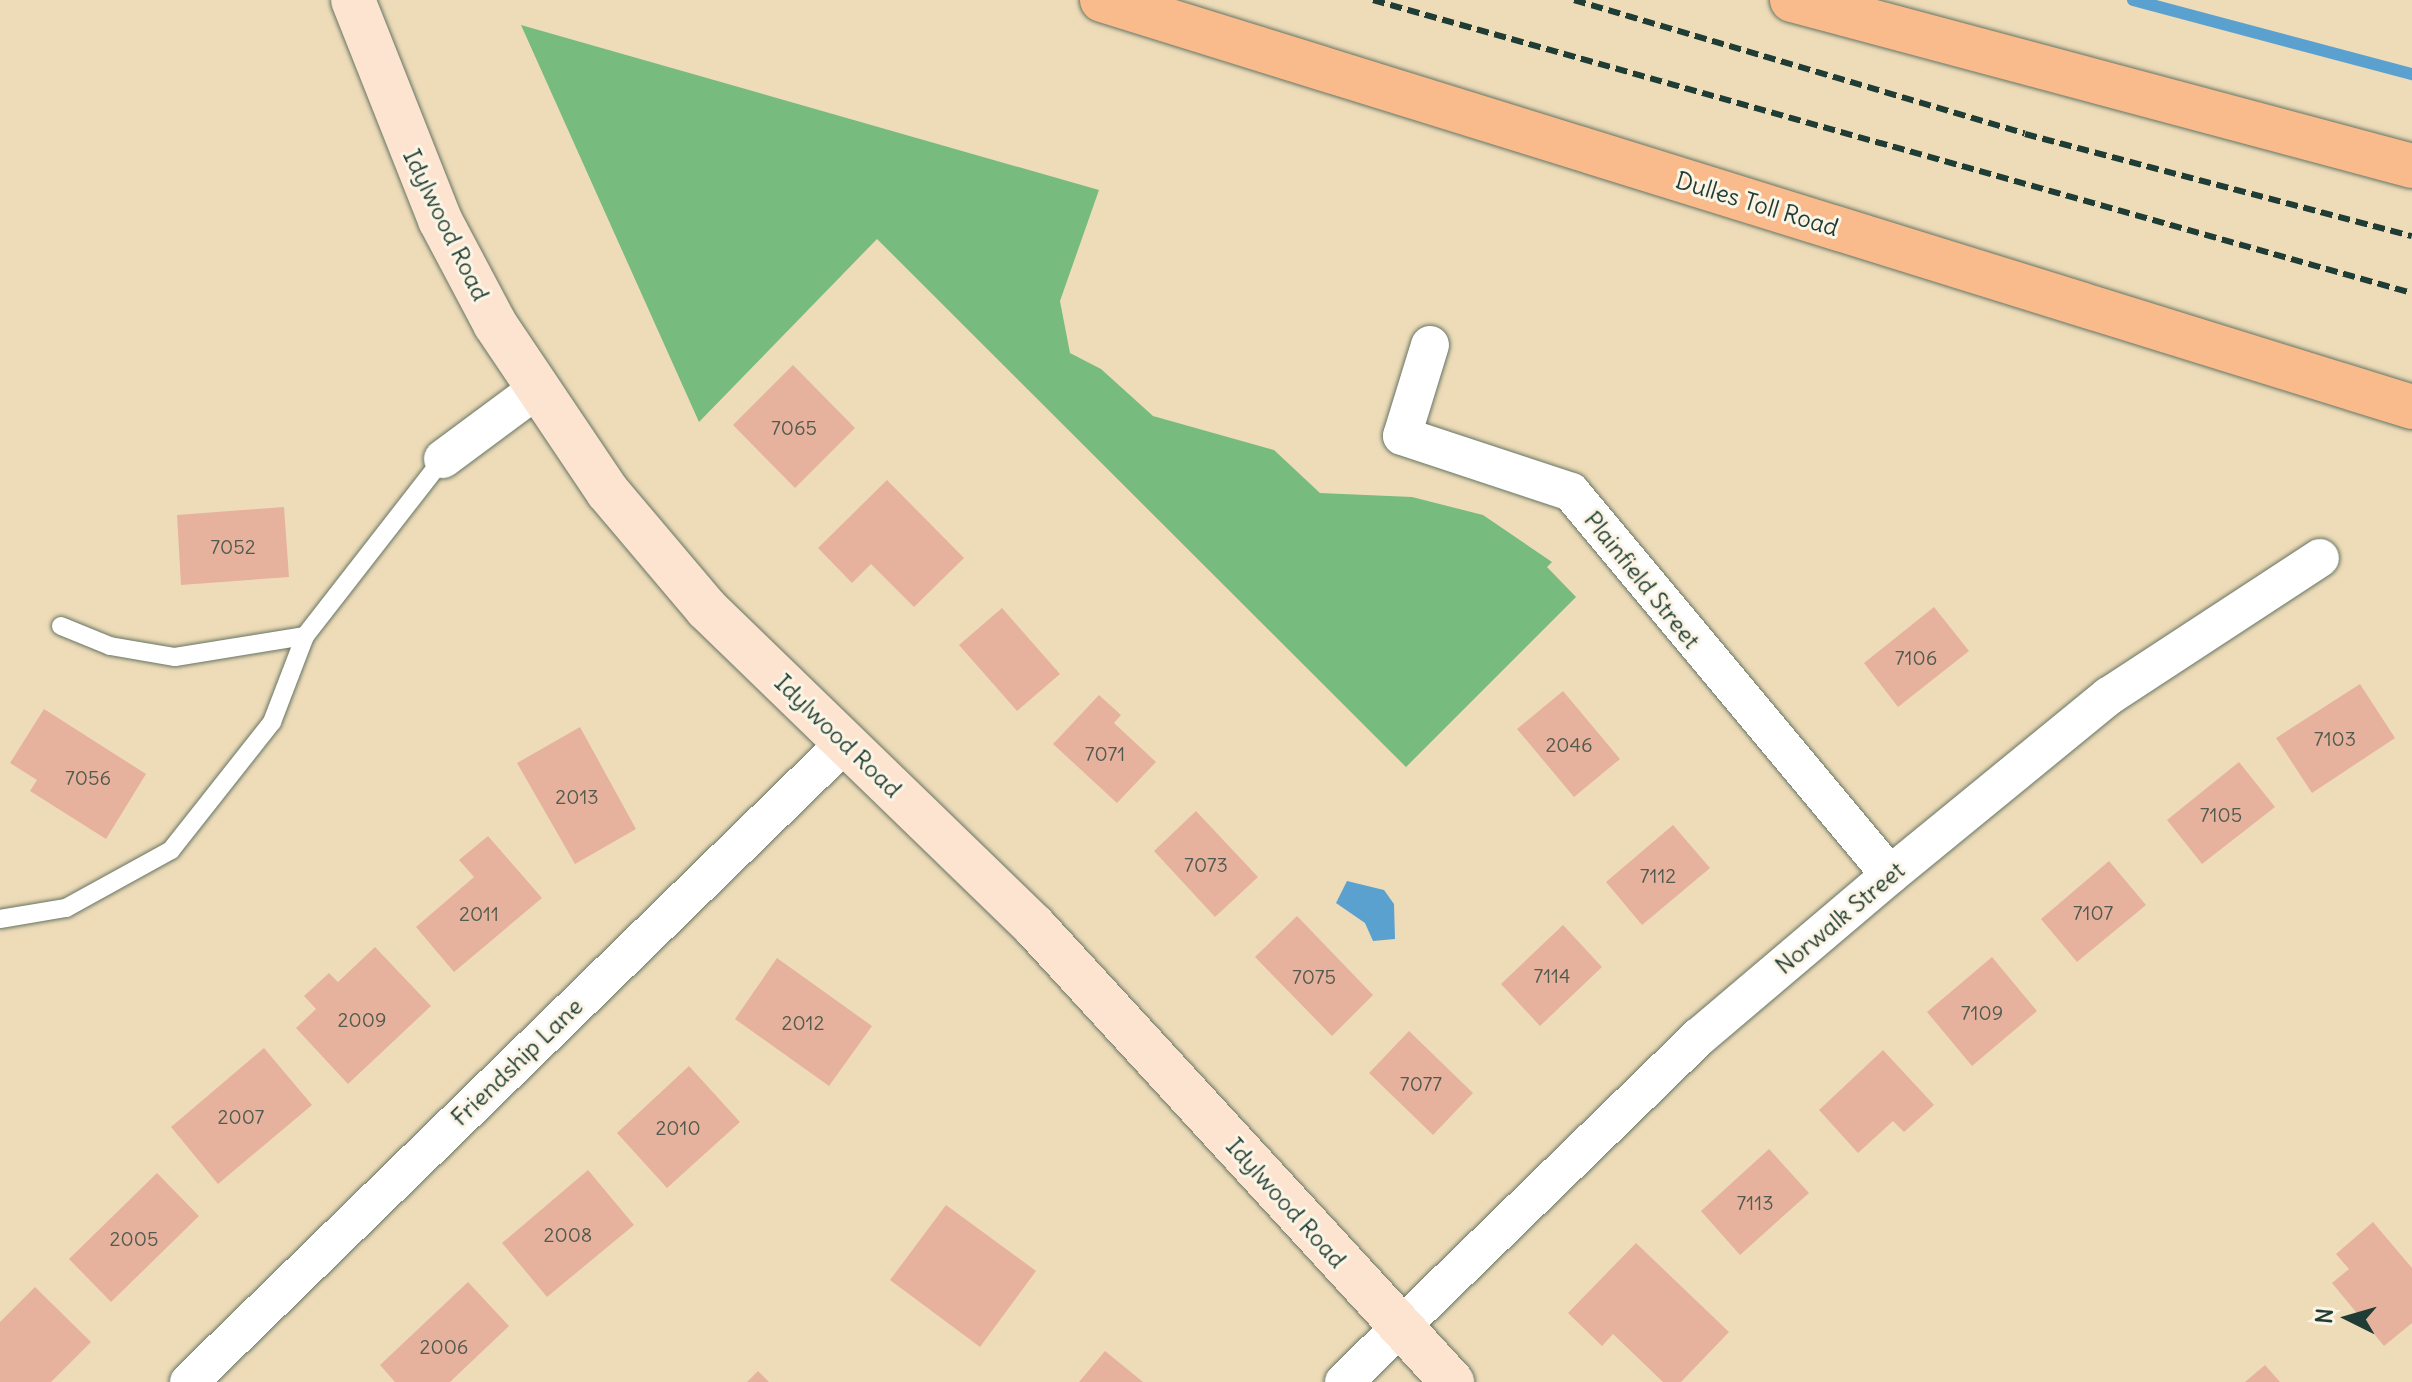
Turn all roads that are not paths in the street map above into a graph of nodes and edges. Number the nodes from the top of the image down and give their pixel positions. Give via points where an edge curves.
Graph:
1 (353, 0) edge
2 (1102, 0) edge
3 (1792, 0) edge
4 (2412, 166) edge
5 (1430, 345) dead end
6 (536, 390) junction
7 (2412, 407) edge
8 (443, 459) joint
9 (2320, 558) dead end
10 (61, 626) dead end
11 (305, 636) junction
12 (845, 743) junction
13 (1890, 875) junction
14 (0, 919) edge
15 (1397, 1324) junction
16 (189, 1382) edge
17 (1344, 1382) edge
18 (1452, 1382) edge

1 - 6 main road, Idylwood Road via 440,220
2 - 7 highway, Dulles Toll Road
3 - 4 highway
5 - 13 street, Plainfield Street via 1402,436 1571,492
6 - 8 street
6 - 12 main road, Idylwood Road via 608,492 707,609
8 - 11 lane
9 - 13 street, Norwalk Street via 2109,696
10 - 11 lane via 110,646 175,657
11 - 14 lane via 272,722 171,850 66,908
12 - 15 main road, Idylwood Road via 1034,926
12 - 16 street, Friendship Lane
13 - 15 street, Norwalk Street via 1699,1037
15 - 17 street, Norwalk Street
15 - 18 main road, Idylwood Road

